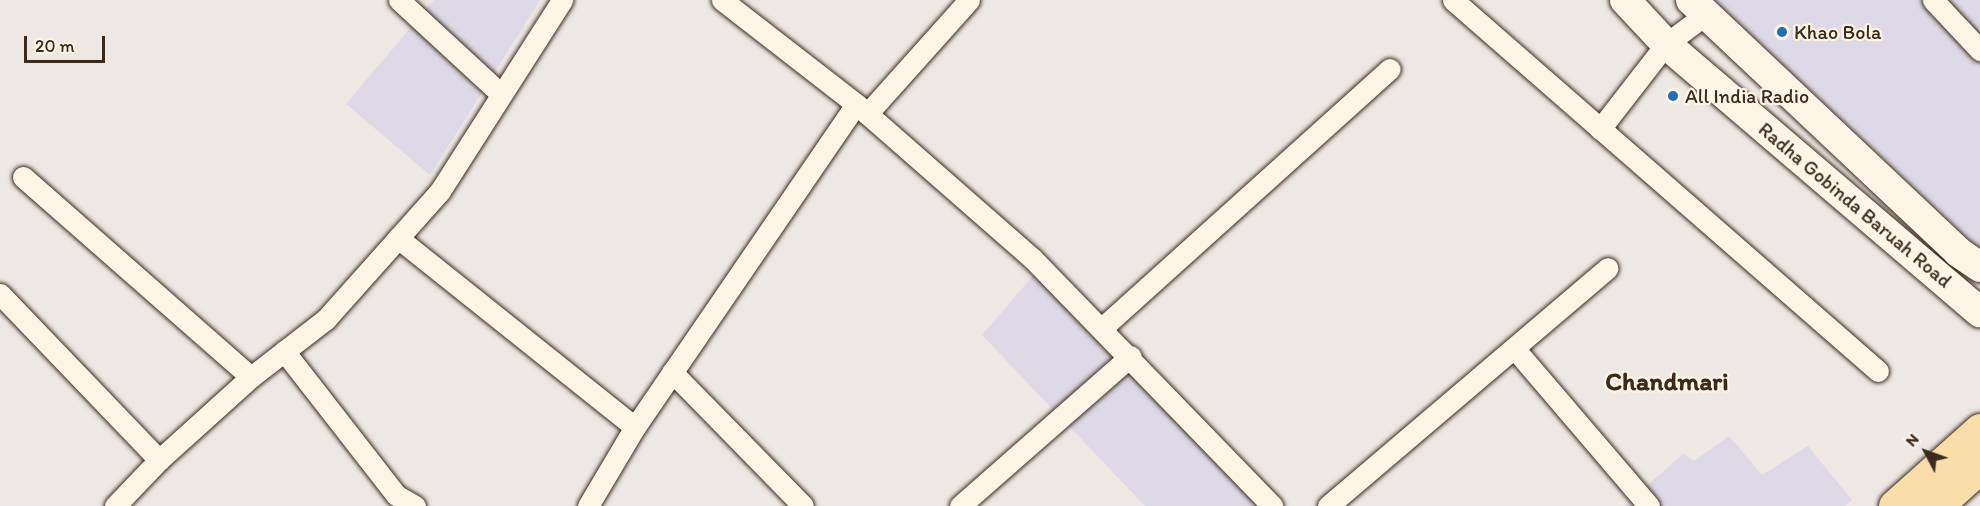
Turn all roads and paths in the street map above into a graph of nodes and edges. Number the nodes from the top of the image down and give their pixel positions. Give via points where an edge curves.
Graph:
1 (399, 0) edge
2 (562, 0) edge
3 (722, 0) edge
4 (969, 0) edge
5 (1453, 0) edge
6 (1625, 0) edge
7 (1933, 0) edge
8 (1698, 7) edge
9 (1666, 44) junction
10 (1980, 50) edge
11 (1390, 69) dead end
12 (501, 94) junction
13 (861, 109) junction
14 (1600, 129) junction
15 (22, 177) dead end
16 (398, 238) junction
17 (1980, 267) edge
18 (1608, 268) dead end
19 (0, 294) edge
20 (1980, 312) edge
21 (1102, 328) junction
22 (1514, 348) junction
23 (284, 351) junction
24 (1131, 356) junction
25 (1878, 371) dead end
26 (672, 372) junction
27 (251, 377) junction
28 (634, 427) junction
29 (1980, 430) edge
30 (159, 460) junction
31 (1980, 466) edge
32 (115, 506) edge
33 (416, 506) edge
34 (588, 506) edge
35 (803, 506) edge
36 (960, 506) edge
37 (1272, 506) edge
38 (1328, 506) edge
39 (1649, 506) edge
40 (1895, 506) edge
41 (1936, 506) edge

1 - 12 street
2 - 12 street
3 - 13 street
4 - 13 street
5 - 14 street
6 - 9 main road, Radha Gobinda Baruah Road
7 - 10 street
8 - 9 street
8 - 17 main road, Radha Gobinda Baruah Road via 1958,252
9 - 14 street
9 - 20 main road, Radha Gobinda Baruah Road
11 - 21 street
12 - 16 street via 440,191
13 - 21 street via 1033,259
13 - 26 street
14 - 25 street
15 - 27 street
16 - 23 street via 326,319
16 - 28 street
18 - 22 street
19 - 30 street
21 - 24 street
22 - 38 street
22 - 39 street
23 - 27 street
23 - 33 street via 396,495
24 - 36 street
24 - 37 street
26 - 28 street
26 - 35 street
27 - 30 street
28 - 34 street
29 - 40 main road
30 - 32 street
31 - 41 main road

